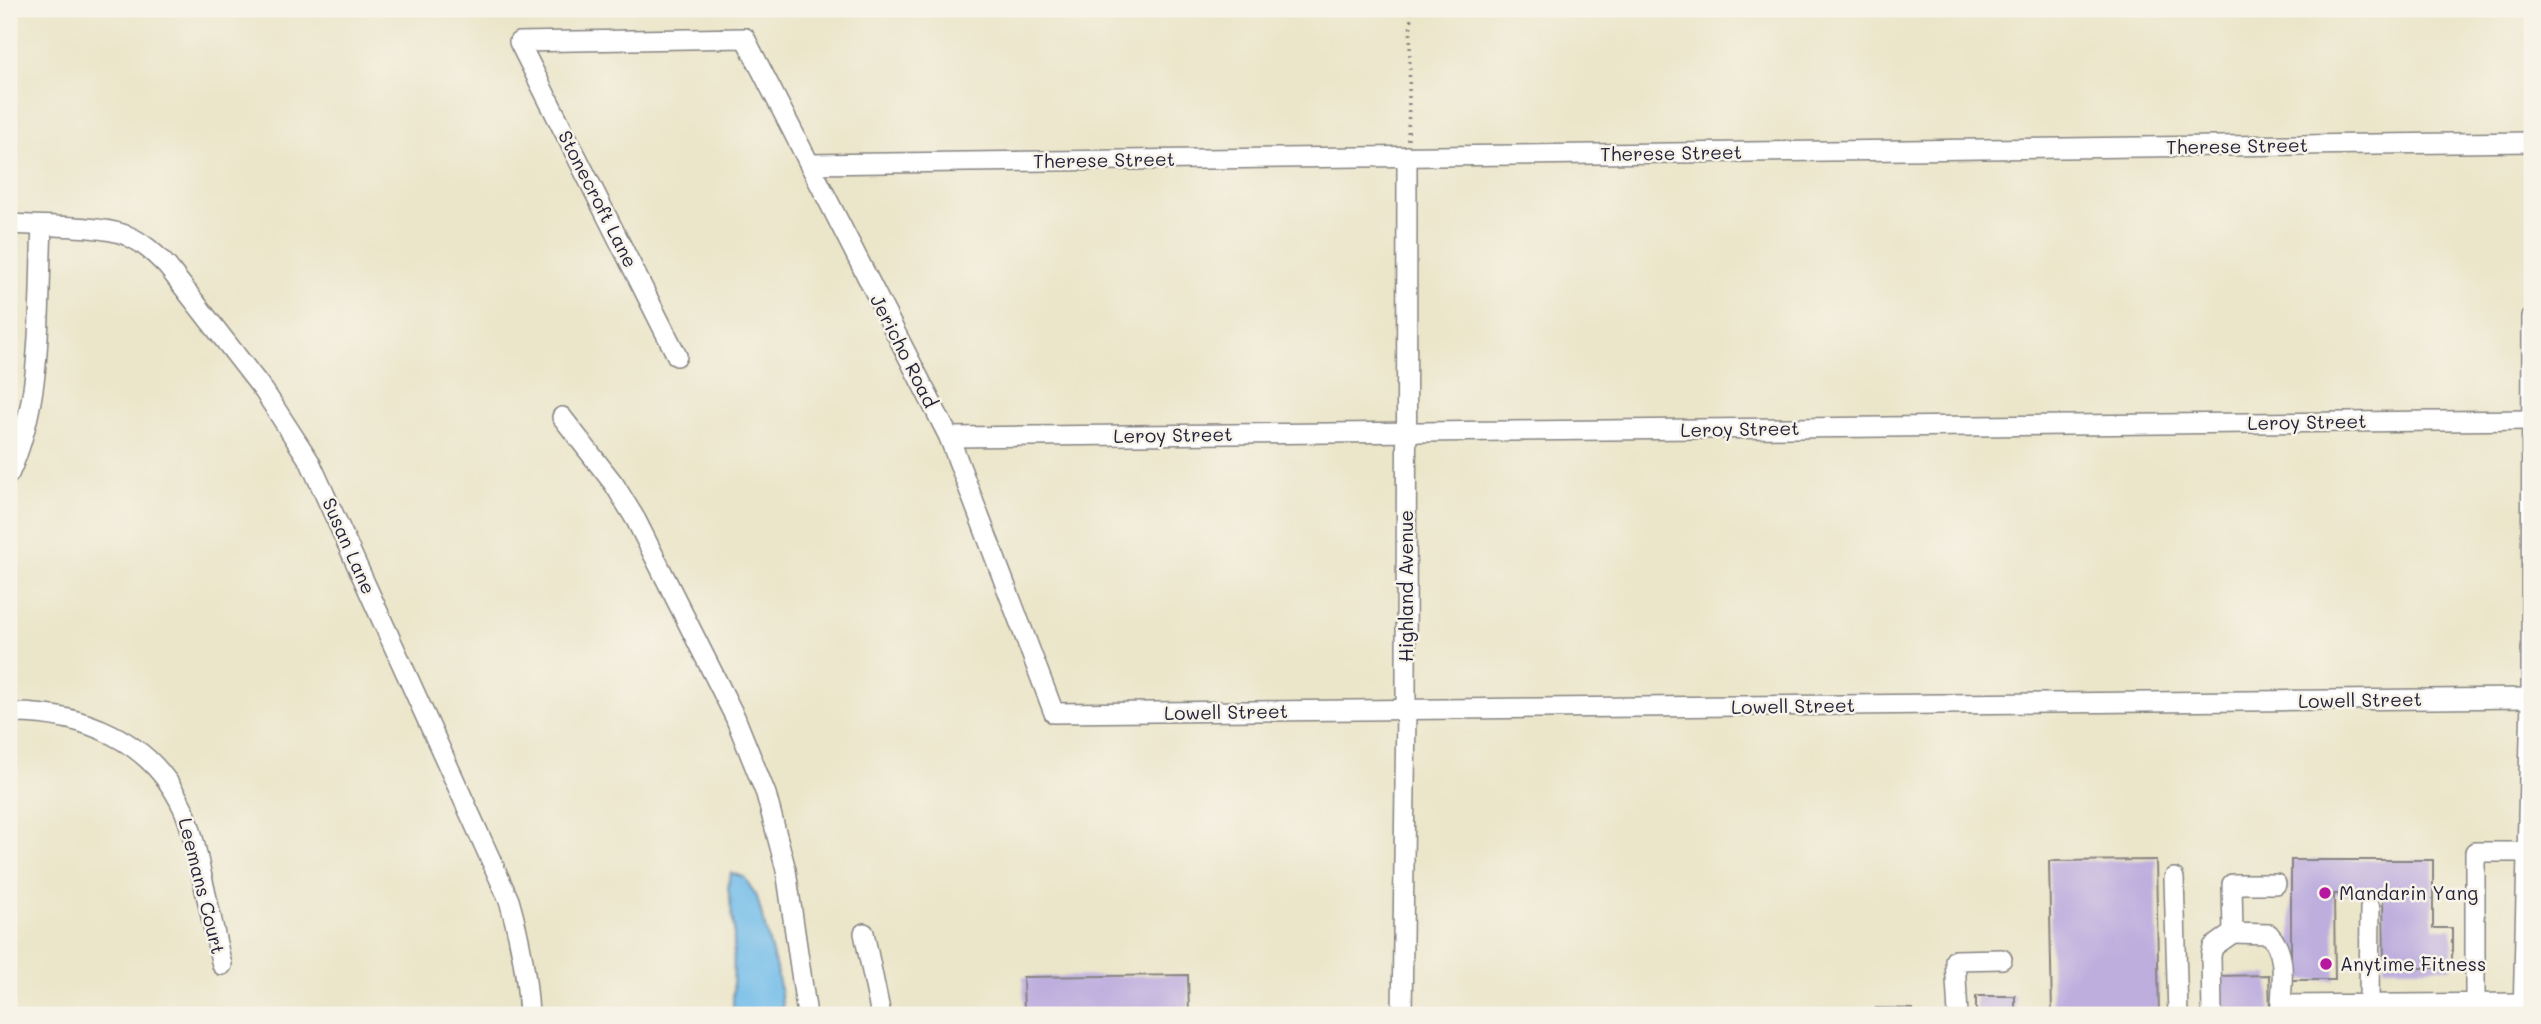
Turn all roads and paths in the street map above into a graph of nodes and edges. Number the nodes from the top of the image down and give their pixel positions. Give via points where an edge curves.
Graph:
1 (1411, 9) edge
2 (519, 43) joint
3 (2532, 142) edge
4 (1407, 156) junction
5 (809, 164) junction
6 (9, 223) edge
7 (42, 226) junction
8 (2532, 317) edge
9 (677, 356) dead end
10 (2532, 410) edge
11 (562, 417) dead end
12 (1406, 432) junction
13 (949, 438) junction
14 (9, 474) edge
15 (2531, 698) edge
16 (1406, 710) junction
17 (9, 713) edge
18 (1054, 713) joint
19 (2528, 865) edge
20 (2174, 878) dead end
21 (2276, 884) dead end
22 (2370, 908) dead end
23 (864, 933) dead end
24 (2232, 933) junction
25 (2528, 934) edge
26 (2002, 959) dead end
27 (222, 965) dead end
28 (2478, 1006) edge
29 (2377, 1007) edge
30 (2524, 1009) edge
31 (2281, 1010) edge
32 (529, 1015) edge
33 (807, 1015) edge
34 (881, 1015) edge
35 (1402, 1015) edge
36 (1958, 1015) edge
37 (2178, 1015) edge
38 (2212, 1015) edge

1 - 4 path
2 - 5 street, Jericho Road via 745,38
2 - 9 street, Stonecroft Lane
3 - 4 street, Therese Street
4 - 5 street, Therese Street
4 - 12 street, Highland Avenue
5 - 13 street, Jericho Road
6 - 7 street, Susan Lane
7 - 14 street via 30,413
7 - 32 street, Susan Lane via 126,234 149,248 264,390 310,462 509,900 521,942
8 - 10 street
10 - 12 street, Leroy Street
10 - 15 street
11 - 33 street via 636,520 736,717 766,794 786,870
12 - 13 street, Leroy Street
12 - 16 street, Highland Avenue
13 - 18 street, Jericho Road
15 - 16 street, Lowell Street
15 - 19 street
16 - 18 street, Lowell Street
16 - 35 street, Highland Avenue
17 - 27 street, Leemans Court via 74,719 109,732 139,751 164,778 184,809
19 - 25 street
19 - 28 street via 2475,852
20 - 37 street
21 - 24 street via 2232,884
22 - 29 street
23 - 34 street
24 - 31 street via 2269,934 2276,942 2283,966
24 - 38 street via 2213,947
25 - 30 street
26 - 36 street via 1955,960
28 - 29 street
28 - 30 street
29 - 31 street

